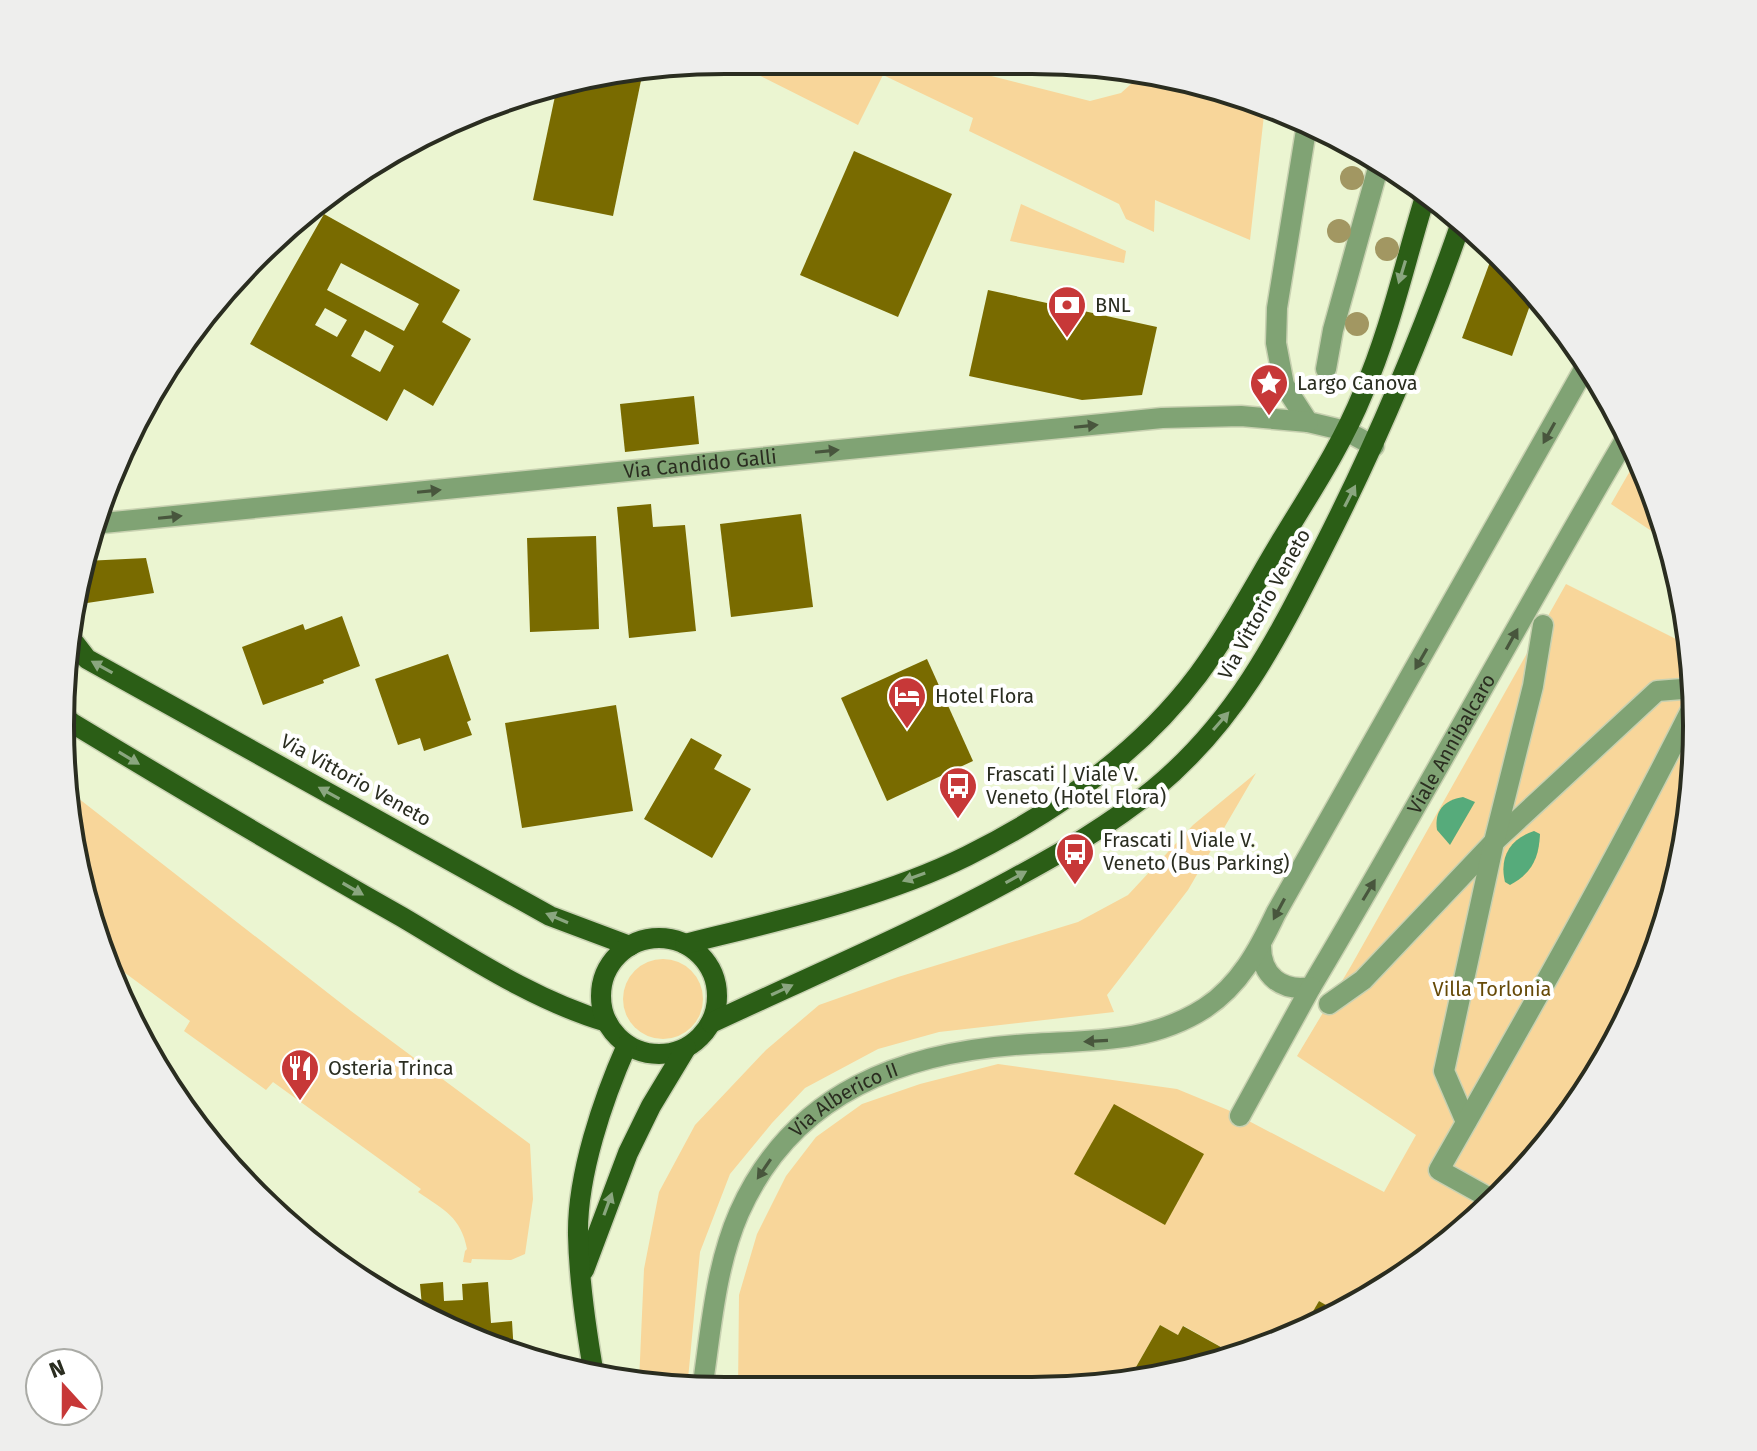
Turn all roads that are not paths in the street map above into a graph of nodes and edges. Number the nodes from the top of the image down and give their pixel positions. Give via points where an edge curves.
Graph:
1 (1305, 135) edge
2 (1376, 173) edge
3 (1423, 205) edge
4 (1457, 233) edge
5 (1326, 369) dead end
6 (1580, 376) edge
7 (1308, 422) junction
8 (1346, 431) junction
9 (1374, 446) junction
10 (1621, 447) edge
11 (107, 523) edge
12 (1543, 625) dead end
13 (79, 649) edge
14 (1682, 689) edge
15 (74, 724) edge
16 (1683, 726) edge
17 (1494, 842) junction
18 (685, 944) junction
19 (630, 946) junction
20 (1261, 946) junction
21 (1311, 987) junction
22 (1329, 1004) dead end
23 (607, 1022) junction
24 (711, 1023) junction
25 (627, 1045) junction
26 (686, 1048) junction
27 (1240, 1116) dead end
28 (1466, 1122) junction
29 (1483, 1194) edge
30 (581, 1278) junction
31 (592, 1363) edge
32 (704, 1376) edge

1 - 7 street via 1276,343 1284,385
2 - 5 street
3 -> 8 main road, Via Vittorio Veneto via 1375,361
4 - 9 main road, Via Vittorio Veneto
6 -> 20 street
7 - 8 street, Via Candido Galli
11 -> 7 street, Via Candido Galli via 1162,418
8 - 9 street, Via Candido Galli
8 -> 18 main road, Via Vittorio Veneto via 1206,663 1164,717 1116,762 1033,820 945,866 799,915
24 -> 9 main road, Via Vittorio Veneto via 984,895 1103,826 1161,783 1253,679
21 -> 10 street, Viale Annibalcaro
12 - 17 street
19 -> 13 main road, Via Vittorio Veneto via 550,916 87,659
14 - 17 street via 1657,691
15 -> 23 main road via 525,988
16 - 28 street via 1552,974
17 - 22 street via 1363,980
17 - 28 street via 1444,1071
18 - 19 main road via 657,939
18 - 24 main road via 715,977
19 - 23 main road via 618,955 603,981
20 - 21 street via 1261,959 1274,980 1286,987
20 -> 32 street, Via Alberico II via 1222,995 1172,1025 1118,1040 942,1055 872,1078 814,1112 767,1163 739,1214 717,1292
21 - 27 street, Viale Annibalcaro
23 - 25 main road
24 - 26 main road
25 - 26 main road via 646,1053
25 - 30 main road via 607,1092 584,1184 578,1235
30 -> 26 main road via 628,1153
28 - 29 street via 1439,1170
30 - 31 main road

